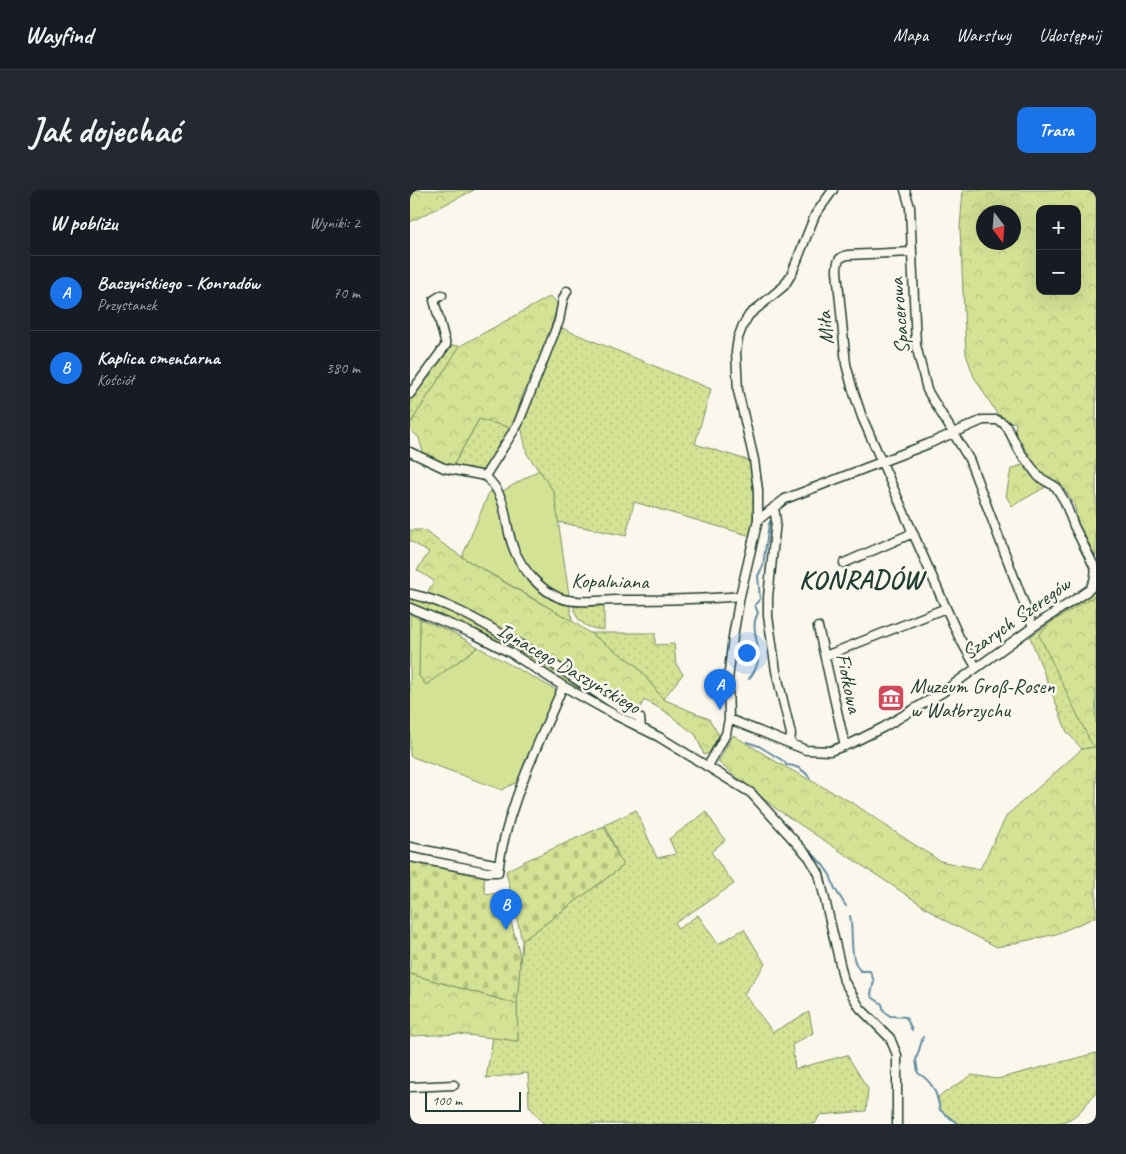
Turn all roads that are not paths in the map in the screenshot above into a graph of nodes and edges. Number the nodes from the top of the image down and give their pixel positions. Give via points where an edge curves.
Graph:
1 (833, 190) edge
2 (905, 190) edge
3 (911, 252) junction
4 (567, 291) dead end
5 (442, 295) dead end
6 (410, 394) edge
7 (952, 433) junction
8 (410, 452) edge
9 (882, 462) junction
10 (485, 476) junction
11 (774, 507) junction
12 (758, 520) junction
13 (913, 534) junction
14 (844, 563) dead end
15 (1096, 570) edge
16 (411, 594) edge
17 (740, 596) junction
18 (410, 608) edge
19 (946, 608) junction
20 (818, 627) dead end
21 (1033, 627) junction
22 (826, 656) junction
23 (976, 667) junction
24 (563, 686) junction
25 (729, 719) junction
26 (641, 728) junction
27 (790, 743) junction
28 (845, 746) junction
29 (708, 766) junction
30 (410, 847) edge
31 (410, 857) edge
32 (499, 868) junction
33 (454, 1085) dead end
34 (410, 1087) edge
35 (897, 1124) edge

1 - 12 street via 815,215 784,286 749,315 738,338 738,391 754,460
2 - 3 street, Spacerowa via 910,207
3 - 7 street, Spacerowa via 921,368 927,390
3 - 9 street, Miła via 848,255 840,257 837,262 846,364 862,417
4 - 10 street via 559,321 518,424
5 - 6 street via 434,300 446,345
7 - 9 street
7 - 15 street, Szarych Szeregów via 983,420 1003,423 1039,477 1056,487
7 - 21 street, Spacerowa via 976,474
8 - 10 street via 444,468
9 - 11 street via 785,499
9 - 13 street, Miła
10 - 17 street, Kopalniana via 500,493 518,558 550,594 566,599 591,600
11 - 12 street
11 - 27 street via 776,521 768,616 776,671 792,734
12 - 17 street
13 - 14 street
13 - 19 street, Miła
15 - 21 street, Szarych Szeregów via 1090,588
16 - 26 street via 456,608 492,628 640,718
17 - 25 street via 728,680
18 - 24 street, Ignacego Daszyńskiego via 474,634
19 - 22 street
19 - 23 street, Miła
20 - 22 street, Fiołkowa
21 - 23 street, Szarych Szeregów
22 - 28 street, Fiołkowa
23 - 28 street, Szarych Szeregów via 938,695
24 - 26 street, Ignacego Daszyńskiego
24 - 32 street via 521,786
25 - 27 street, Szarych Szeregów
25 - 29 street via 726,734
26 - 29 street, Ignacego Daszyńskiego
27 - 28 street, Szarych Szeregów via 806,750 820,751
29 - 35 street, Ignacego Daszyńskiego via 750,793 809,857 819,874 844,981 860,1008 890,1038 897,1055
30 - 32 street
31 - 32 street via 487,872
33 - 34 street

